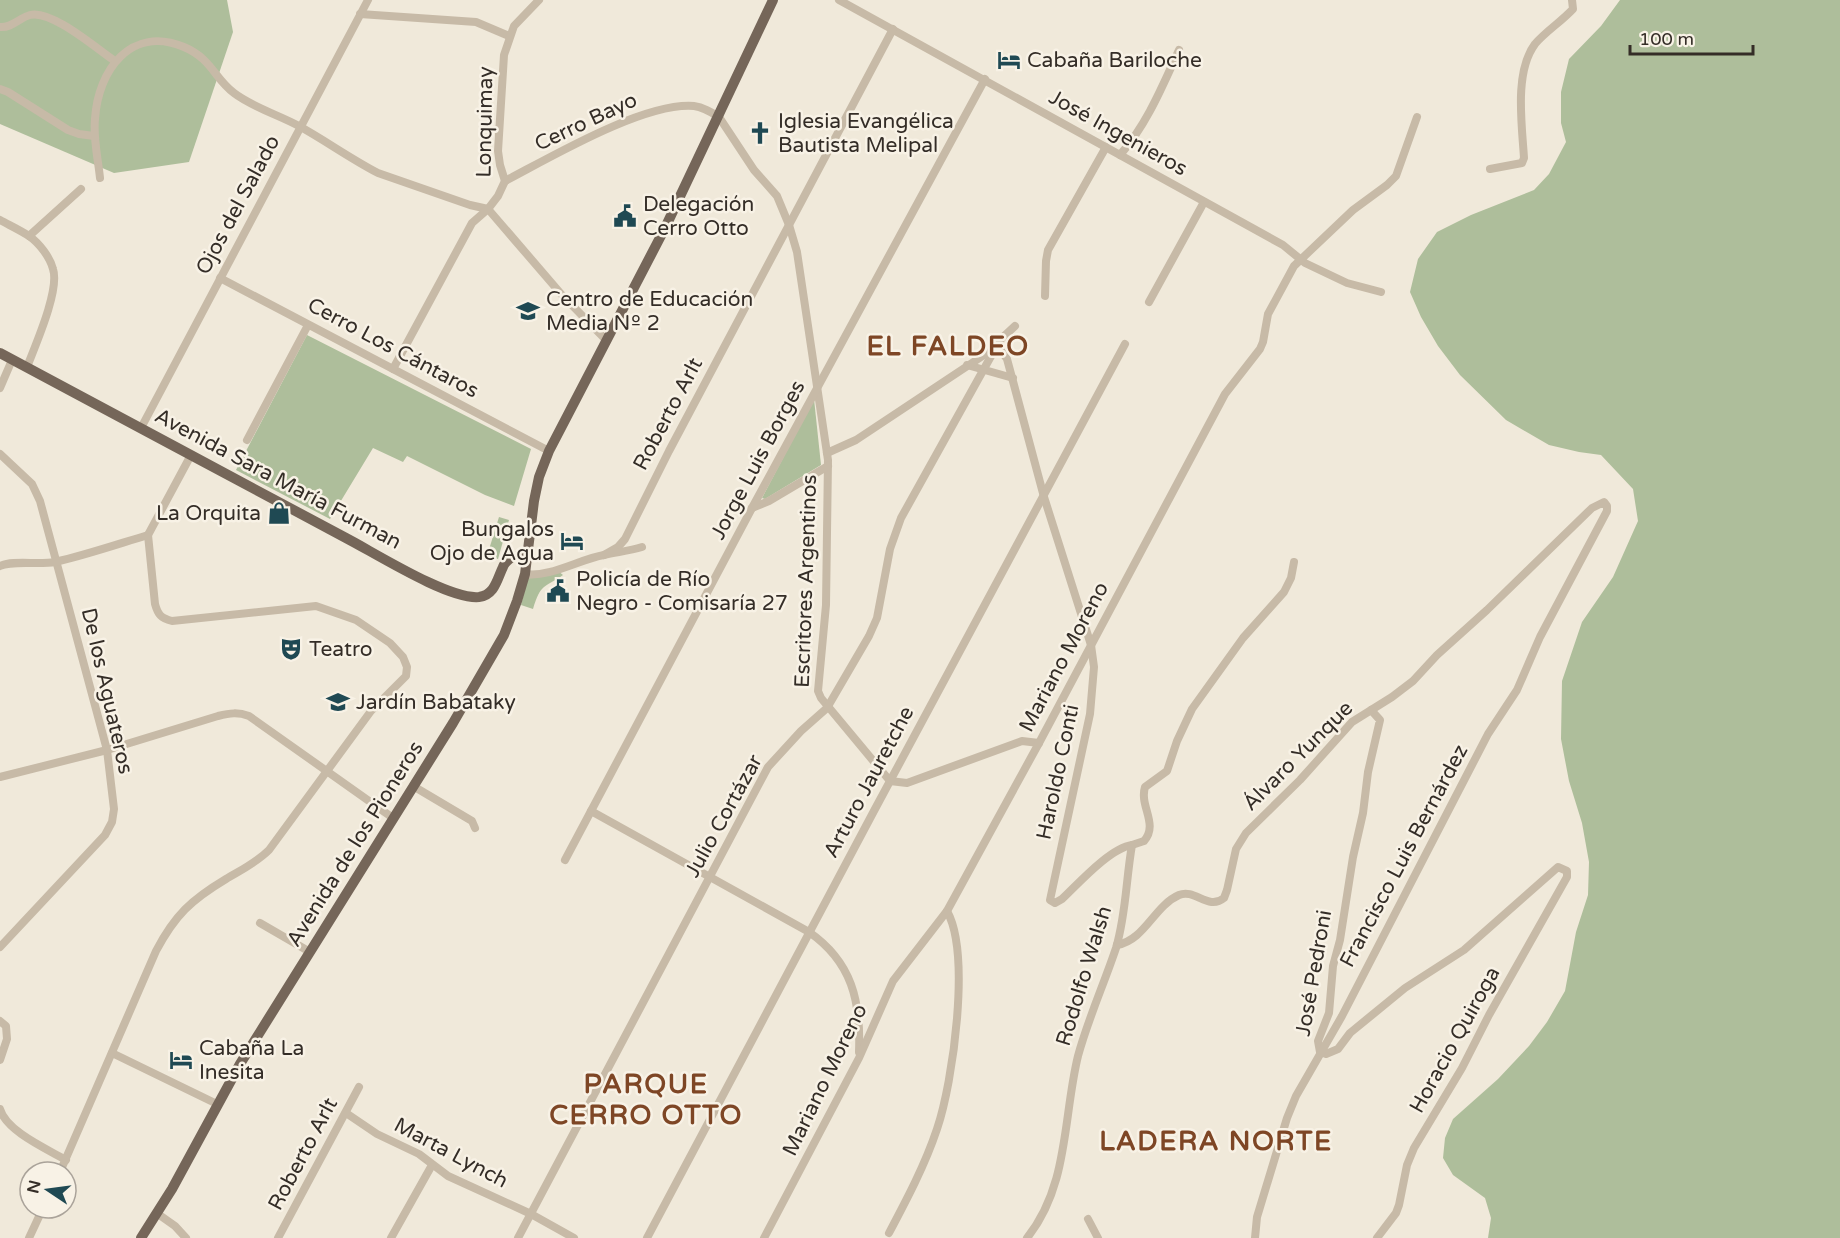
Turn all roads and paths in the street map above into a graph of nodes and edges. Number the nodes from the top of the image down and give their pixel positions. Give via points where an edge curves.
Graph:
1 (368, 0) edge
2 (539, 0) edge
3 (773, 0) edge
4 (839, 0) edge
5 (1572, 0) edge
6 (360, 14) junction
7 (0, 27) edge
8 (893, 29) junction
9 (509, 36) junction
10 (1179, 50) dead end
11 (115, 61) junction
12 (985, 79) junction
13 (0, 89) edge
14 (719, 117) junction
15 (1417, 117) dead end
16 (300, 126) junction
17 (94, 136) junction
18 (1106, 147) junction
19 (1120, 155) junction
20 (1490, 169) dead end
21 (100, 178) dead end
22 (505, 181) junction
23 (81, 189) dead end
24 (1204, 202) junction
25 (488, 209) junction
26 (0, 220) edge
27 (789, 225) junction
28 (29, 236) junction
29 (1300, 259) junction
30 (220, 278) junction
31 (1381, 292) dead end
32 (1045, 296) dead end
33 (1149, 302) dead end
34 (308, 324) junction
35 (1015, 326) dead end
36 (607, 341) junction
37 (1125, 344) dead end
38 (995, 349) junction
39 (0, 353) edge
40 (12, 360) junction
41 (967, 365) junction
42 (27, 367) junction
43 (393, 369) junction
44 (984, 370) junction
45 (1013, 378) junction
46 (819, 386) junction
47 (0, 388) edge
48 (141, 428) junction
49 (247, 440) dead end
50 (549, 451) junction
51 (827, 453) junction
52 (0, 454) edge
53 (191, 456) junction
54 (828, 466) junction
55 (1044, 497) junction
56 (1604, 502) joint
57 (752, 508) junction
58 (148, 535) junction
59 (642, 547) dead end
60 (604, 555) junction
61 (528, 556) junction
62 (56, 561) junction
63 (1294, 562) dead end
64 (0, 566) edge
65 (525, 574) junction
66 (1091, 645) junction
67 (827, 708) junction
68 (1371, 710) junction
69 (1039, 743) junction
70 (107, 750) junction
71 (327, 773) junction
72 (0, 777) edge
73 (890, 781) junction
74 (413, 786) junction
75 (591, 811) junction
76 (393, 818) junction
77 (475, 828) dead end
78 (1132, 845) junction
79 (564, 860) dead end
80 (1558, 867) joint
81 (711, 878) junction
82 (946, 911) junction
83 (260, 923) dead end
84 (809, 932) junction
85 (1117, 945) junction
86 (0, 947) edge
87 (310, 952) junction
88 (0, 1021) edge
89 (1320, 1052) junction
90 (112, 1053) junction
91 (859, 1058) junction
92 (0, 1060) edge
93 (359, 1087) dead end
94 (217, 1104) junction
95 (345, 1113) junction
96 (1, 1114) edge
97 (66, 1160) joint
98 (432, 1165) junction
99 (158, 1214) junction
100 (531, 1214) junction
101 (1088, 1219) dead end
102 (37, 1220) edge
103 (889, 1233) dead end
104 (29, 1238) edge
105 (141, 1238) edge
106 (186, 1238) edge
107 (278, 1238) edge
108 (391, 1238) edge
109 (518, 1238) edge
110 (574, 1238) edge
111 (647, 1238) edge
112 (764, 1238) edge
113 (1028, 1238) edge
114 (1098, 1238) edge
115 (1255, 1238) edge
116 (1377, 1238) edge

1 - 6 street, Ojos del Salado
2 - 9 street, Lonquimay
3 - 14 main road, Avenida de los Pioneros
4 - 8 street, José Ingenieros
5 - 20 street via 1573,9 1533,47 1524,71 1522,163
6 - 9 street via 476,22
6 - 16 street, Ojos del Salado
7 - 11 street via 30,15 51,19
8 - 12 street, José Ingenieros
8 - 27 street, Roberto Arlt
9 - 22 street, Lonquimay via 504,55 498,151
10 - 19 street via 1154,105
11 - 16 street via 140,44 155,41 184,47 212,66 233,93
11 - 17 street via 102,85
12 - 18 street, José Ingenieros
12 - 46 street, Jorge Luis Borges
13 - 17 street via 68,130
14 - 22 street, Cerro Bayo via 693,106 654,111 606,130
14 - 27 street, Escritores Argentinos via 754,170 777,196
14 - 36 main road, Avenida de los Pioneros
15 - 29 street, Mariano Moreno via 1396,176
16 - 25 street via 378,173
16 - 30 street, Ojos del Salado
17 - 21 street
18 - 19 street, José Ingenieros
18 - 32 street via 1048,250
19 - 24 street, José Ingenieros
22 - 25 street, Lonquimay
23 - 28 street
24 - 29 street, José Ingenieros via 1283,245
24 - 33 street
25 - 36 street
25 - 43 street, Lonquimay via 472,223
26 - 28 street
27 - 46 street, Escritores Argentinos
27 - 60 street, Roberto Arlt via 625,539
28 - 42 street via 45,252 54,270 45,320
29 - 31 street, José Ingenieros via 1347,283
29 - 66 street, Mariano Moreno via 1268,314 1260,349 1225,394
30 - 34 street, Cerro Los Cántaros
30 - 48 street, Ojos del Salado
34 - 43 street, Cerro Los Cántaros
34 - 49 street
35 - 38 street, Julio Cortázar
36 - 50 main road, Avenida de los Pioneros
37 - 55 street, Arturo Jauretche
38 - 41 street
38 - 44 street, Julio Cortázar
38 - 45 street, Haroldo Conti via 1007,359
39 - 40 main road, Avenida Sara María Furman
40 - 42 main road, Avenida Sara María Furman
40 - 47 street
41 - 44 street
41 - 51 street via 856,440
42 - 48 main road, Avenida Sara María Furman
43 - 50 street, Cerro Los Cántaros
44 - 45 street
44 - 67 street, Julio Cortázar via 901,518 890,549 877,618
45 - 55 street, Haroldo Conti
46 - 51 street, Escritores Argentinos
46 - 57 street, Jorge Luis Borges
48 - 53 main road, Avenida Sara María Furman
50 - 61 main road, Avenida de los Pioneros via 534,501
51 - 54 street, Escritores Argentinos
52 - 62 street, De los Aguateros via 32,484
53 - 58 street
53 - 61 main road, Avenida Sara María Furman via 453,592 480,597 496,585 503,565 512,557
54 - 57 street
54 - 67 street, Escritores Argentinos via 826,605 818,691
55 - 66 street, Haroldo Conti
55 - 73 street, Arturo Jauretche
56 - 68 street, Álvaro Yunque via 1592,508 1413,681
56 - 89 street, Francisco Luis Bernárdez via 1607,511 1540,637 1518,690 1488,734
57 - 75 street, Jorge Luis Borges
58 - 62 street
58 - 71 street via 156,604 163,619 316,606 356,620 403,657 405,676 371,711
59 - 60 street
60 - 65 street via 538,575
61 - 65 main road, Avenida de los Pioneros
62 - 64 street
62 - 70 street, De los Aguateros
63 - 78 street via 1284,592 1243,638 1192,709 1167,771 1144,787 1150,830 1144,841
65 - 74 main road, Avenida de los Pioneros via 504,635
66 - 69 street, Mariano Moreno
66 - 78 street, Haroldo Conti via 1094,667 1090,714 1050,900 1055,903 1062,899 1101,863
67 - 73 street, Escritores Argentinos
67 - 81 street, Julio Cortázar via 768,767
68 - 85 street, Álvaro Yunque via 1352,722 1239,842 1224,898 1215,903 1181,894 1136,936
68 - 89 street, José Pedroni via 1380,720 1334,966 1329,1013 1318,1041
69 - 73 street via 1022,741 907,783
69 - 82 street, Mariano Moreno
70 - 71 street via 218,716 240,713
70 - 72 street
70 - 86 street, De los Aguateros via 114,809 105,835
71 - 76 street
71 - 90 street via 259,860 190,903 168,928
73 - 84 street, Arturo Jauretche
74 - 76 main road, Avenida de los Pioneros
74 - 77 street via 472,821
75 - 79 street, Jorge Luis Borges
75 - 81 street
76 - 87 main road, Avenida de los Pioneros
78 - 85 street, Rodolfo Walsh
80 - 89 street, José Pedroni via 1464,950 1405,988 1350,1033 1338,1049
80 - 116 street, Horacio Quiroga via 1567,871 1567,877 1414,1148 1396,1213
81 - 84 street
81 - 100 street, Julio Cortázar
82 - 91 street, Mariano Moreno via 893,981
82 - 103 street via 955,931 960,994 948,1082 932,1144
83 - 87 street
84 - 91 street via 835,954 852,987 859,1015
84 - 111 street, Arturo Jauretche
85 - 113 street, Rodolfo Walsh via 1078,1058 1056,1180
87 - 94 main road, Avenida de los Pioneros
88 - 92 street via 6,1026 7,1039
89 - 115 street, Francisco Luis Bernárdez via 1287,1118 1257,1217
90 - 94 street
90 - 97 street
91 - 112 street, Mariano Moreno
93 - 95 street, Roberto Arlt
94 - 99 main road, Avenida de los Pioneros
95 - 98 street, Marta Lynch
95 - 107 street, Roberto Arlt
96 - 97 street via 27,1138
98 - 100 street, Marta Lynch
98 - 108 street
99 - 105 main road, Avenida de los Pioneros
99 - 106 street
100 - 109 street, Julio Cortázar
100 - 110 street, Marta Lynch
101 - 114 street
102 - 104 street

